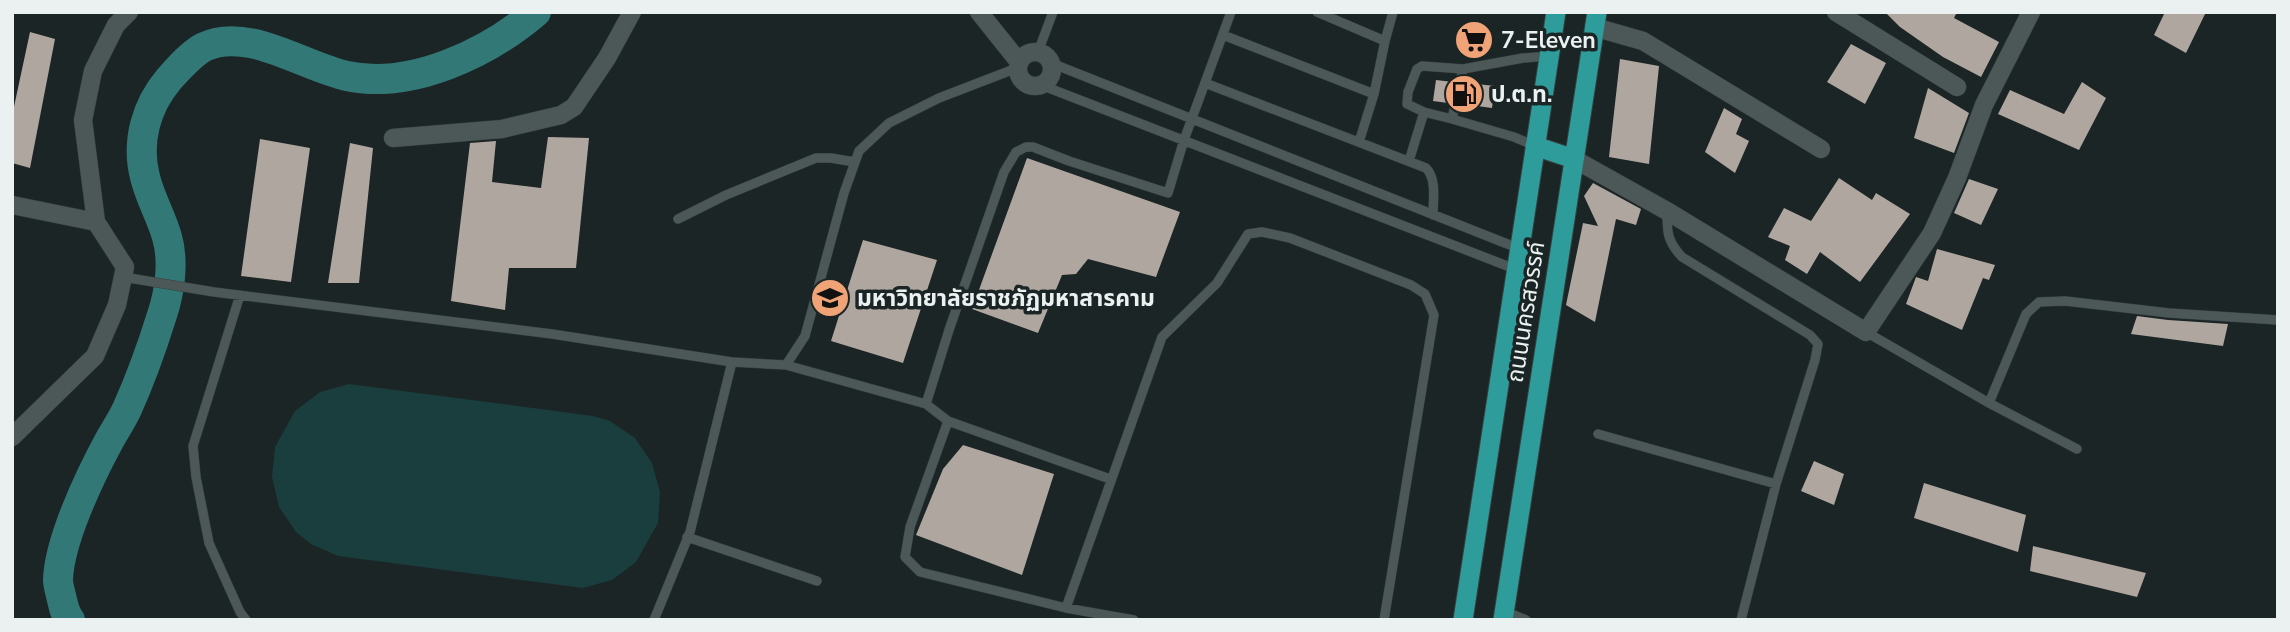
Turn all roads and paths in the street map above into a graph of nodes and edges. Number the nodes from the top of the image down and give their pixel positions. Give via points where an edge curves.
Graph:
1 (632, 12) edge
2 (979, 12) edge
3 (1053, 12) edge
4 (1231, 12) edge
5 (1317, 12) edge
6 (1393, 12) edge
7 (1556, 12) edge
8 (1836, 12) edge
9 (2031, 12) edge
10 (124, 13) edge
11 (1595, 19) edge
12 (1223, 35) junction
13 (1385, 41) junction
14 (1549, 56) junction
15 (1045, 58) junction
16 (1018, 65) junction
17 (1463, 69) junction
18 (1205, 83) junction
19 (1041, 85) junction
20 (1956, 87) dead end
21 (1374, 94) junction
22 (1424, 112) junction
23 (1452, 119) junction
24 (1192, 121) junction
25 (393, 138) dead end
26 (1184, 140) junction
27 (1359, 142) junction
28 (1535, 146) junction
29 (1821, 149) dead end
30 (1574, 159) junction
31 (1409, 161) junction
32 (855, 162) junction
33 (12, 205) edge
34 (1667, 211) junction
35 (1433, 215) junction
36 (678, 219) dead end
37 (96, 222) junction
38 (1520, 249) junction
39 (1515, 269) junction
40 (122, 277) junction
41 (240, 295) junction
42 (2278, 320) edge
43 (1866, 332) junction
44 (732, 362) junction
45 (786, 365) junction
46 (1989, 403) junction
47 (926, 404) junction
48 (20, 418) edge
49 (948, 421) junction
50 (1598, 434) dead end
51 (12, 437) edge
52 (2077, 449) dead end
53 (1110, 479) junction
54 (1776, 484) junction
55 (687, 537) junction
56 (817, 581) dead end
57 (1066, 608) junction
58 (1504, 615) edge
59 (246, 620) edge
60 (654, 620) edge
61 (1133, 620) edge
62 (1384, 620) edge
63 (1463, 620) edge
64 (1526, 620) edge
65 (1741, 620) edge

1 - 25 street via 574,107 561,115 502,130
2 - 16 street
3 - 15 lane
4 - 12 lane
5 - 13 lane
6 - 13 lane
7 - 14 main road, ถนนนครสวรรค์
8 - 20 street
9 - 43 street via 1984,105 1932,233
10 - 37 street via 93,71 83,120
11 - 29 street via 1643,41
11 - 30 main road, ถนนนครสวรรค์
12 - 18 lane
12 - 21 lane
13 - 21 lane
14 - 17 lane
14 - 28 main road, ถนนนครสวรรค์
15 - 16 street via 1027,53
15 - 19 street via 1049,78
15 - 24 lane
16 - 19 street via 1024,83
16 - 32 lane via 889,123 859,151
17 - 22 lane via 1417,69 1407,104
17 - 23 lane
18 - 24 lane
18 - 27 lane
19 - 26 lane
21 - 27 lane
22 - 23 lane
22 - 31 lane
23 - 28 lane
24 - 26 lane
24 - 35 lane
26 - 39 lane
26 - 47 lane via 1168,193 1033,147 1016,152 1004,172
27 - 31 lane
28 - 30 main road
28 - 38 main road, ถนนนครสวรรค์
30 - 34 street
30 - 58 main road, ถนนนครสวรรค์
31 - 35 lane via 1431,175
32 - 36 lane via 816,158
32 - 45 lane via 805,336
33 - 37 street
34 - 43 street
34 - 54 lane via 1670,243 1682,257 1818,344
35 - 38 lane
37 - 40 street via 125,267
38 - 39 main road, ถนนนครสวรรค์
39 - 63 main road, ถนนนครสวรรค์
40 - 41 lane
40 - 48 street via 117,305 95,356
41 - 44 lane
41 - 59 lane via 193,446 209,544
42 - 46 lane via 2039,302 2026,314
43 - 46 lane
44 - 45 lane
44 - 55 lane
45 - 47 lane
46 - 52 lane
47 - 49 lane
48 - 51 street
49 - 53 lane
49 - 57 lane via 910,527 905,557 919,572 931,576
50 - 54 lane
53 - 57 lane
53 - 62 lane via 1162,337 1217,283 1248,234 1290,238 1411,285 1425,295 1434,315
54 - 65 lane
55 - 56 lane
55 - 60 lane
57 - 61 lane
58 - 64 lane

